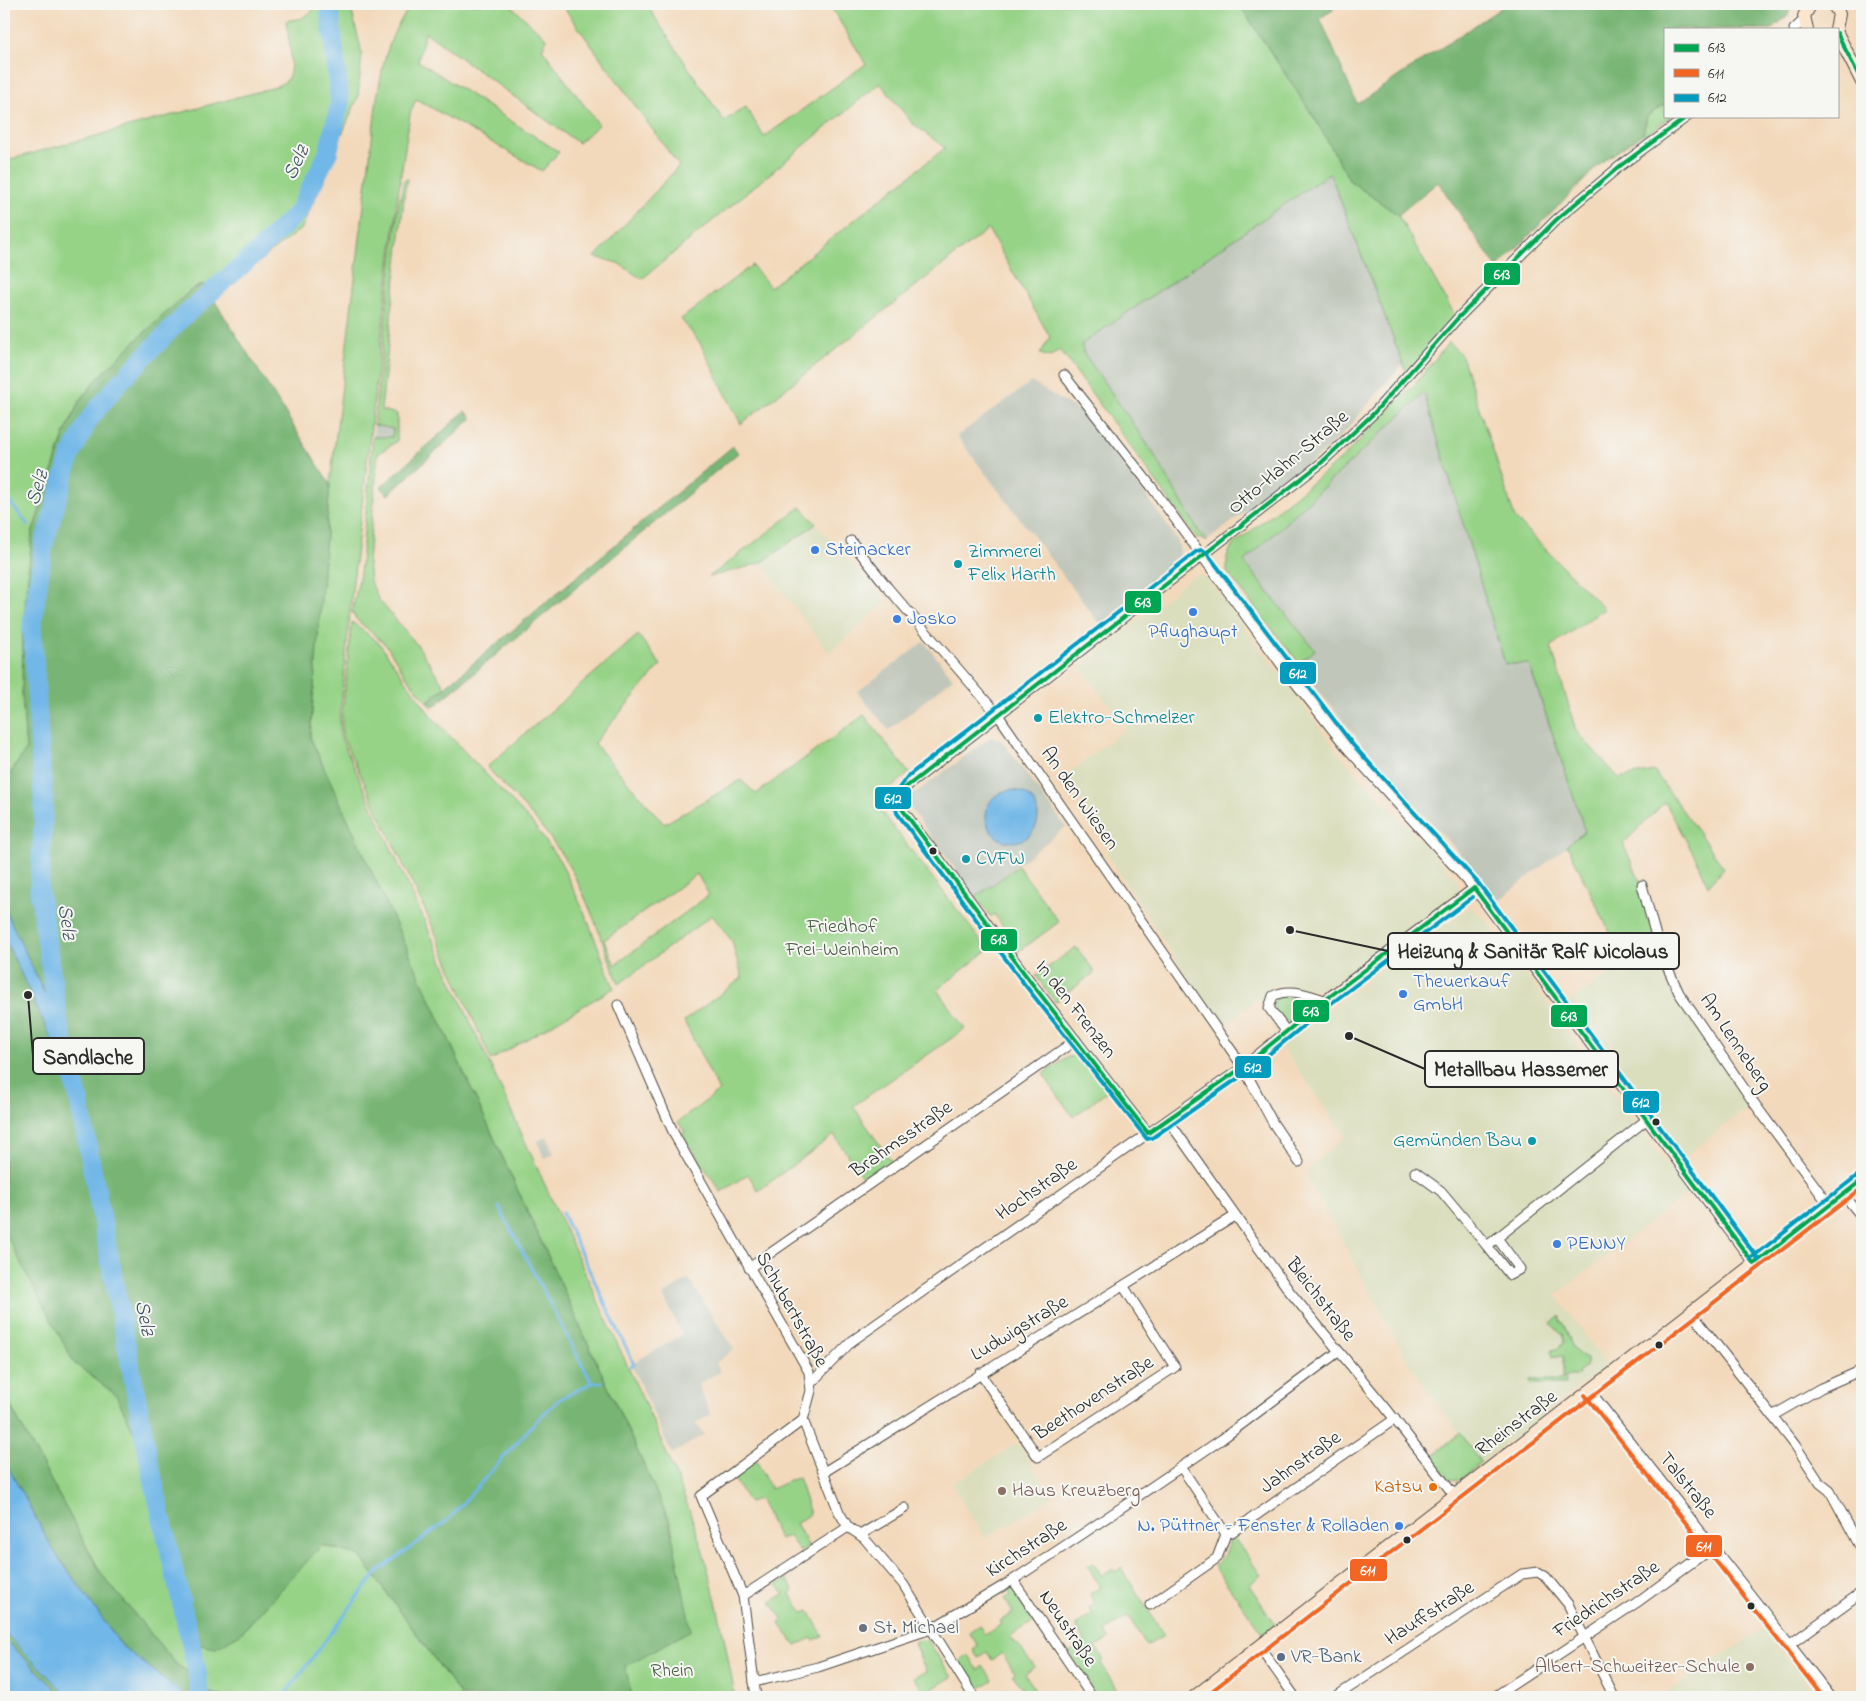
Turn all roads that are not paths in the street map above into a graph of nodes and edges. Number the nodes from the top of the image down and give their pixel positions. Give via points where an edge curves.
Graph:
1 (1832, 4) edge
2 (1807, 5) edge
3 (1802, 26) edge
4 (1836, 28) edge
5 (1838, 35) edge
6 (1838, 55) edge
7 (1854, 70) junction
8 (1862, 82) edge
9 (1685, 118) edge
10 (1064, 375) dead end
11 (851, 541) dead end
12 (1201, 556) junction
13 (998, 715) junction
14 (904, 811) joint
15 (1642, 885) dead end
16 (1474, 888) junction
17 (1325, 1000) junction
18 (618, 1005) dead end
19 (1286, 1031) junction
20 (1076, 1040) junction
21 (1243, 1067) junction
22 (1168, 1120) junction
23 (1646, 1120) junction
24 (1148, 1133) junction
25 (1298, 1162) dead end
26 (1415, 1172) dead end
27 (1862, 1180) edge
28 (1844, 1195) junction
29 (1829, 1205) junction
30 (1235, 1216) junction
31 (1862, 1217) edge
32 (1497, 1238) junction
33 (1487, 1246) junction
34 (1754, 1264) junction
35 (749, 1268) junction
36 (1124, 1287) junction
37 (1690, 1312) junction
38 (1338, 1352) junction
39 (1862, 1370) edge
40 (980, 1373) junction
41 (812, 1382) junction
42 (1590, 1391) junction
43 (1772, 1416) junction
44 (1395, 1419) junction
45 (803, 1420) junction
46 (1181, 1467) junction
47 (824, 1472) junction
48 (1454, 1495) junction
49 (905, 1508) dead end
50 (848, 1527) junction
51 (1226, 1534) junction
52 (860, 1536) junction
53 (1713, 1547) junction
54 (1862, 1550) edge
55 (1013, 1580) junction
56 (1862, 1592) edge
57 (743, 1596) junction
58 (1150, 1605) dead end
59 (931, 1629) junction
60 (1583, 1638) junction
61 (1789, 1645) junction
62 (1259, 1646) junction
63 (754, 1682) junction
64 (756, 1697) edge
65 (974, 1697) edge
66 (1092, 1697) edge
67 (1194, 1697) edge
68 (1295, 1697) edge
69 (1335, 1697) edge
70 (1494, 1697) edge
71 (1614, 1697) edge
72 (1831, 1697) edge

1 - 4 street via 1839,14
2 - 3 street
5 - 7 street
6 - 7 street
7 - 8 street
9 - 12 street, Otto-Hahn-Straße via 1620,166 1556,220 1457,318 1373,414 1313,469
10 - 12 street
11 - 13 street, An den Wiesen
12 - 13 street, Otto-Hahn-Straße
12 - 16 street via 1348,749
13 - 14 street, Otto-Hahn-Straße via 903,789 899,800
13 - 21 street, An den Wiesen
14 - 20 street, In den Frenzen
15 - 29 street, Am Lenneberg via 1660,951 1679,993 1754,1104
16 - 17 street, Hochstraße
16 - 23 street
17 - 19 street, Hochstraße
17 - 19 street via 1304,993 1272,996 1269,1008
18 - 35 street, Schubertstraße via 674,1134
19 - 21 street, Hochstraße
20 - 24 street, In den Frenzen
20 - 35 street, Brahmsstraße
21 - 22 street, Hochstraße
21 - 25 street, An den Wiesen via 1273,1124
22 - 24 street, Hochstraße
22 - 30 street, Bleichstraße
23 - 32 street
23 - 34 street
24 - 41 street, Hochstraße via 852,1341
26 - 33 street via 1441,1190
27 - 28 street, Rheinstraße
28 - 29 street, Rheinstraße
28 - 31 street
29 - 34 street, Rheinstraße
30 - 36 street, Ludwigstraße
30 - 38 street, Bleichstraße
32 - 33 street
32 - 33 street via 1520,1269 1510,1275
34 - 37 street, Rheinstraße
35 - 41 street, Schubertstraße
36 - 40 street, Ludwigstraße
36 - 40 street, Beethovenstraße via 1175,1367 1038,1457
37 - 42 street, Rheinstraße
37 - 43 street
38 - 44 street, Bleichstraße
38 - 46 street, Kirchstraße
39 - 43 street via 1821,1388
40 - 47 street, Ludwigstraße
41 - 45 street, Schubertstraße
42 - 48 street, Rheinstraße
42 - 53 street, Talstraße
43 - 54 street via 1839,1505
44 - 48 street, Bleichstraße
44 - 51 street, Jahnstraße
45 - 47 street
45 - 57 street via 701,1496
46 - 51 street
46 - 55 street, Kirchstraße
47 - 50 street
48 - 62 street, Rheinstraße
49 - 52 street
50 - 52 street
50 - 57 street
51 - 58 street via 1217,1558
52 - 59 street via 903,1584
53 - 60 street, Friedrichstraße
53 - 61 street, Talstraße
55 - 59 street, Kirchstraße
55 - 66 street, Neustraße
56 - 61 street
57 - 63 street
59 - 63 street, Kirchstraße via 818,1667
59 - 65 street
60 - 69 street, Hauffstraße via 1568,1604 1546,1577 1538,1572 1522,1574
60 - 70 street, Friedrichstraße
60 - 71 street
61 - 72 street, Talstraße
62 - 67 street, Rheinstraße
62 - 68 street
63 - 64 street

